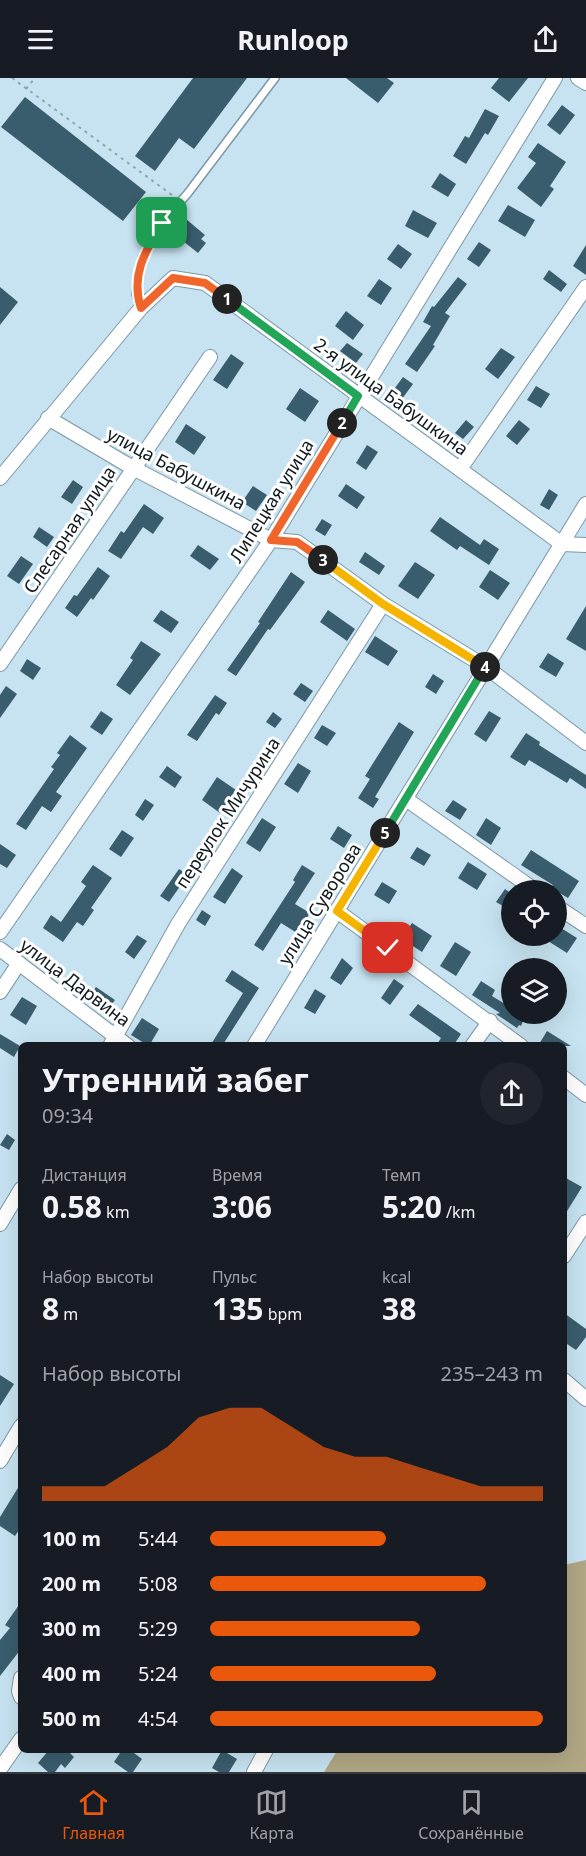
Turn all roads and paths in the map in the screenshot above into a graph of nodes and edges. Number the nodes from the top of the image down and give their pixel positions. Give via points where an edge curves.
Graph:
1 (12, 78) edge
2 (35, 78) edge
3 (275, 78) edge
4 (555, 78) edge
5 (578, 78) edge
6 (586, 83) edge
7 (26, 89) junction
8 (180, 201) junction
9 (586, 287) edge
10 (141, 308) junction
11 (210, 357) dead end
12 (358, 396) junction
13 (48, 418) junction
14 (134, 468) junction
15 (460, 469) junction
16 (0, 478) edge
17 (586, 504) edge
18 (271, 540) junction
19 (562, 544) junction
20 (586, 545) edge
21 (383, 604) junction
22 (0, 664) edge
23 (486, 667) junction
24 (586, 743) edge
25 (406, 799) junction
26 (520, 880) edge
27 (337, 911) junction
28 (567, 913) edge
29 (586, 926) edge
30 (0, 932) edge
31 (0, 949) edge
32 (19, 963) junction
33 (0, 992) edge
34 (490, 1021) junction
35 (112, 1041) edge
36 (256, 1042) edge
37 (475, 1042) edge
38 (516, 1042) edge
39 (567, 1080) edge
40 (586, 1095) edge
41 (18, 1195) edge
42 (586, 1222) edge
43 (0, 1224) edge
44 (567, 1251) edge
45 (567, 1382) edge
46 (586, 1398) edge
47 (18, 1431) edge
48 (0, 1459) edge
49 (18, 1743) edge
50 (264, 1753) edge
51 (0, 1769) edge
52 (254, 1772) edge

1 - 7 path
2 - 7 path
3 - 8 lane
4 - 12 street, Липецкая улица
5 - 6 street
7 - 8 path
8 - 10 lane via 142,258 136,294
9 - 15 street
10 - 12 street, 2-я улица Бабушкина via 173,278 205,283
10 - 13 street
11 - 14 street, Слесарная улица
12 - 15 street, 2-я улица Бабушкина
12 - 18 street, Липецкая улица
13 - 14 street, улица Бабушкина
13 - 16 street
14 - 18 street, улица Бабушкина
14 - 22 street, Слесарная улица
15 - 19 street, 2-я улица Бабушкина
17 - 19 street, улица Суворова
18 - 21 street, улица Бабушкина via 297,542
18 - 30 street, Липецкая улица
19 - 20 street
19 - 23 street, улица Суворова
21 - 23 street, улица Бабушкина
21 - 35 street, переулок Мичурина via 178,924
23 - 24 street, улица Бабушкина
23 - 25 street, улица Суворова
25 - 26 street
25 - 27 street, улица Суворова
27 - 34 street
27 - 36 street, улица Суворова
28 - 29 street
31 - 32 street, улица Дарвина
32 - 33 street
32 - 35 street, улица Дарвина
34 - 37 street
34 - 38 street
39 - 40 street
41 - 43 street
42 - 44 street
45 - 46 street
47 - 48 street
49 - 51 street
50 - 52 street

